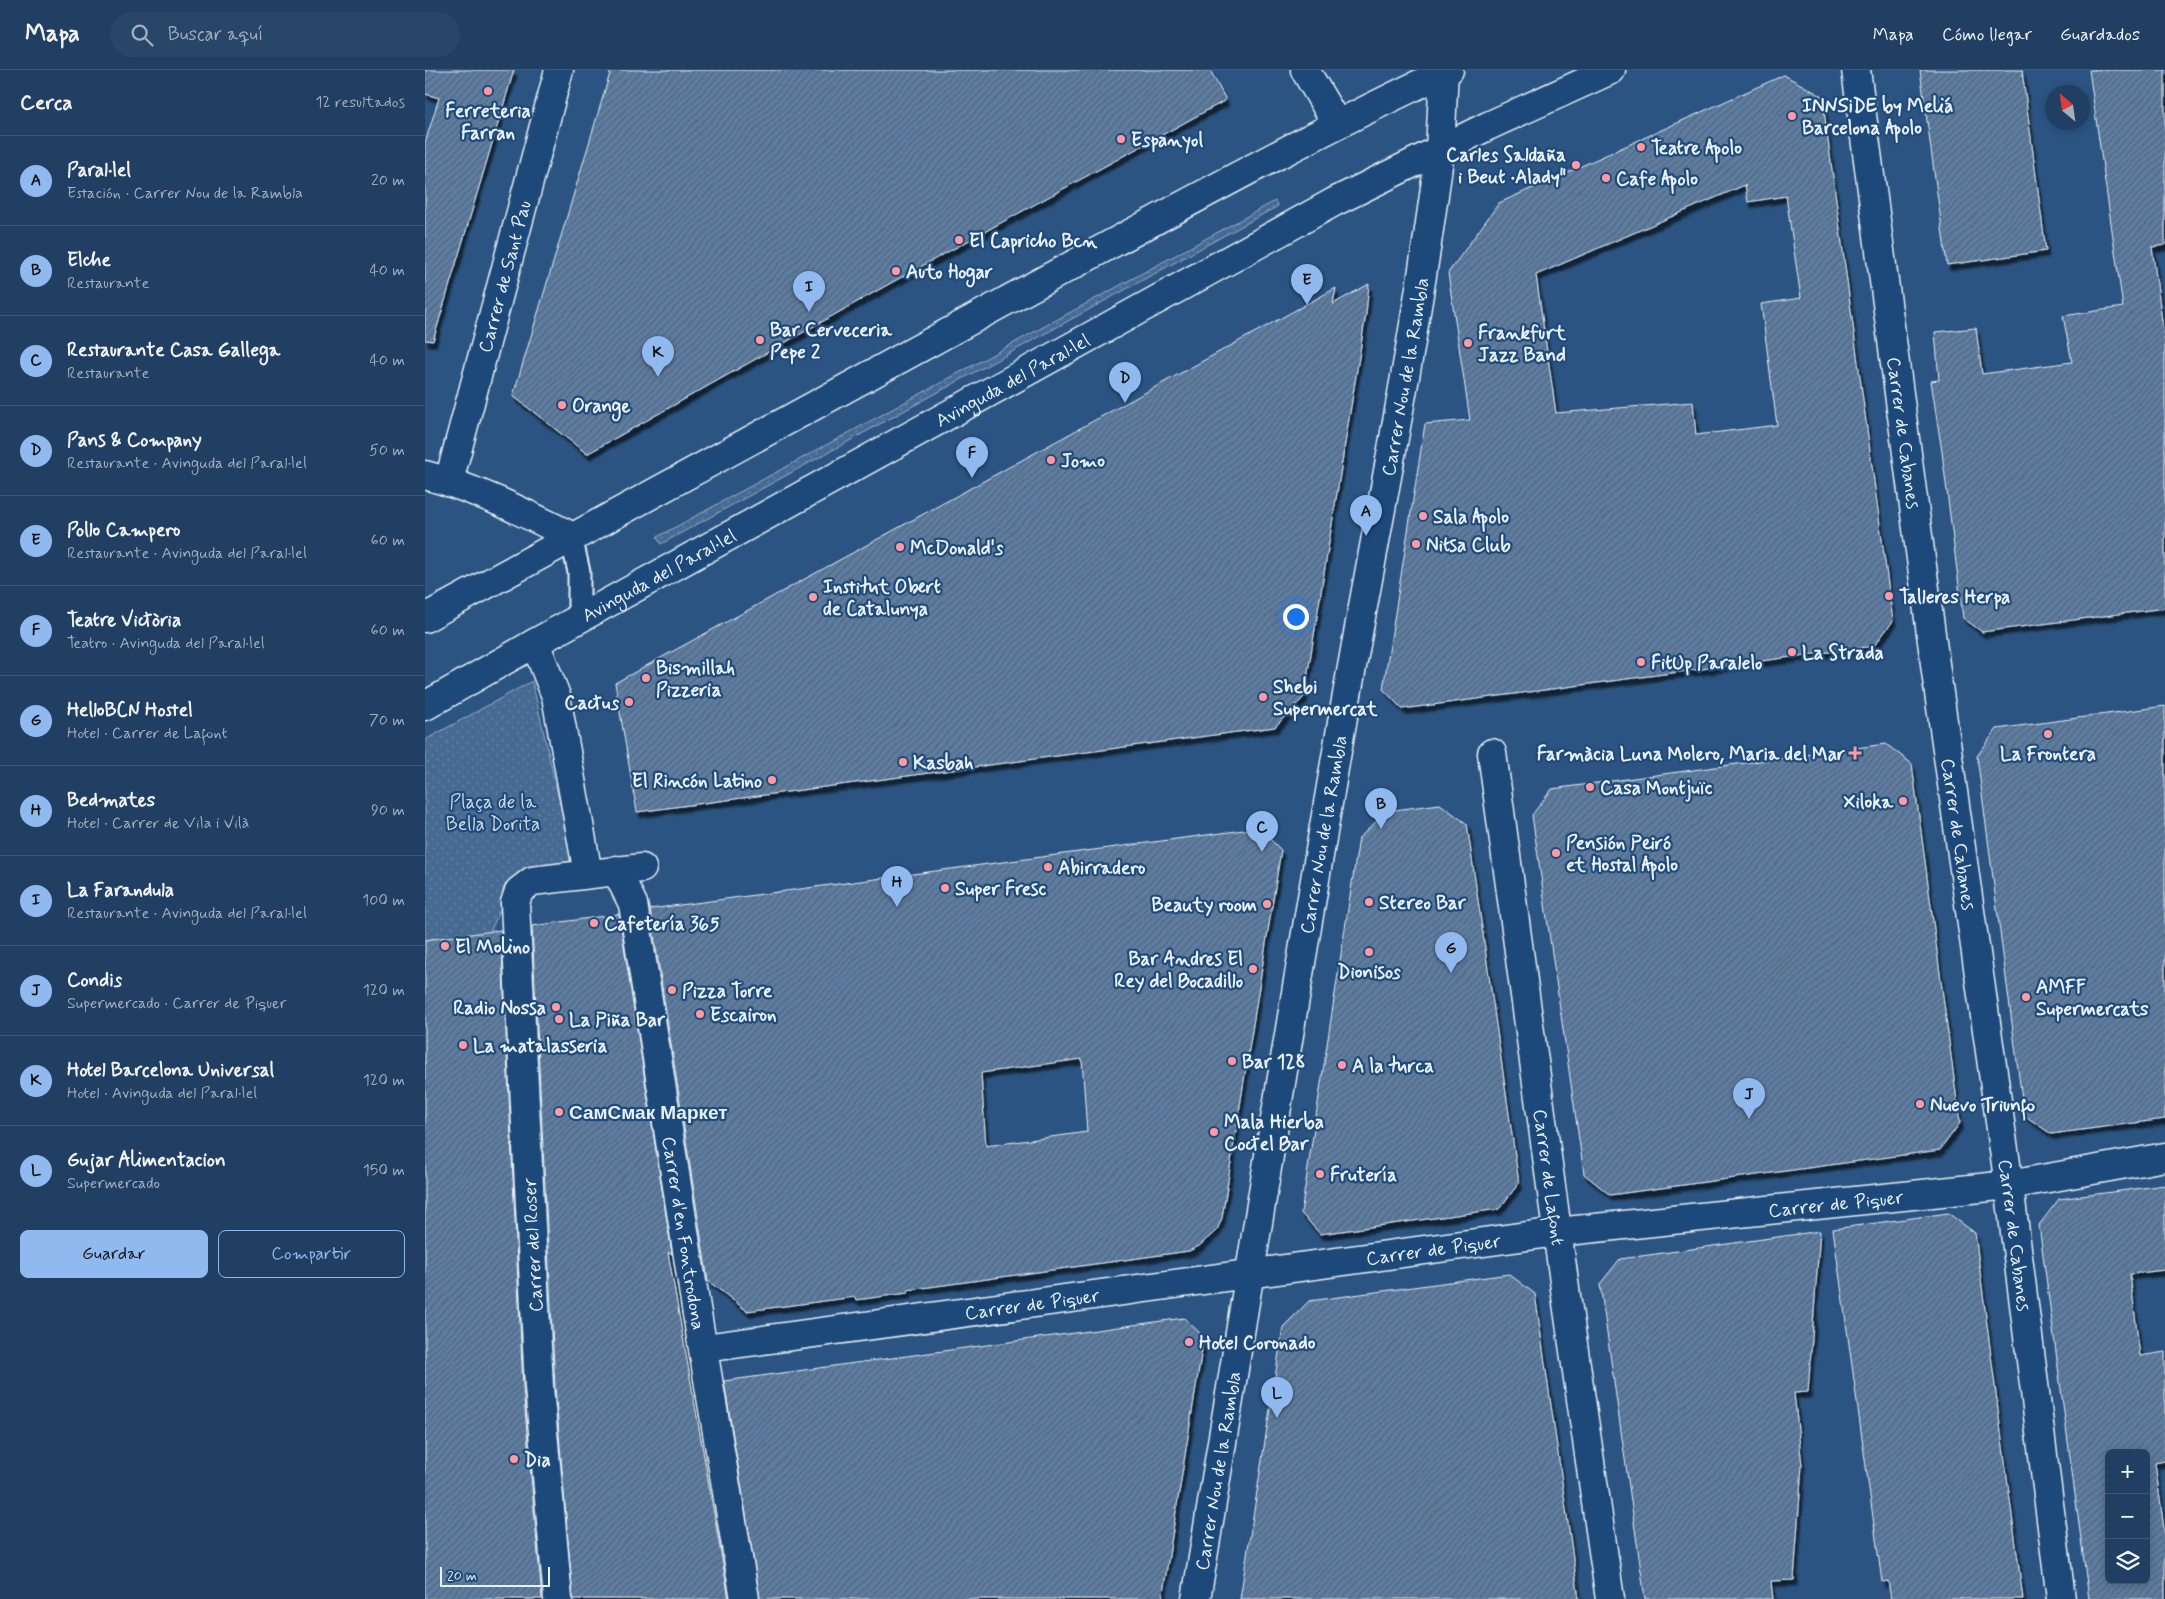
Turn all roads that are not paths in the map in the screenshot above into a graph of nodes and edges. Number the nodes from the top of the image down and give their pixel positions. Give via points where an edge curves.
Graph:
1 (559, 70) edge
2 (1305, 70) edge
3 (1611, 70) edge
4 (1856, 70) edge
5 (1446, 71) edge
6 (1337, 124) junction
7 (1440, 150) junction
8 (437, 478) edge
9 (571, 536) junction
10 (425, 618) edge
11 (579, 618) junction
12 (535, 643) junction
13 (425, 706) edge
14 (1492, 753) dead end
15 (642, 868) dead end
16 (615, 870) junction
17 (588, 874) junction
18 (2165, 1157) edge
19 (2009, 1185) junction
20 (1557, 1232) junction
21 (1251, 1275) junction
22 (704, 1348) junction
23 (558, 1599) edge
24 (745, 1599) edge
25 (1196, 1599) edge
26 (1610, 1599) edge
27 (2061, 1599) edge

1 - 8 street, Carrer de Sant Pau
2 - 6 street
3 - 7 street, Avinguda del Paral·lel
4 - 19 street, Carrer de Cabanes via 1937,679
5 - 6 street
5 - 7 street, Carrer Nou de la Rambla
6 - 9 street
7 - 11 street, Avinguda del Paral·lel via 1334,202
7 - 21 street, Carrer Nou de la Rambla via 1400,409 1347,693
8 - 9 street via 501,501
9 - 10 street
9 - 11 lane via 579,572
11 - 12 street, Avinguda del Paral·lel
12 - 13 street, Avinguda del Paral·lel
12 - 17 street via 556,696
14 - 20 street, Carrer de Lafont
15 - 16 street
16 - 17 street
16 - 22 street, Carrer d'en Fontrodona via 633,904
17 - 23 street, Carrer del Roser via 532,881 519,891 515,903 539,1387
18 - 19 street, Carrer de Piquer
19 - 20 street, Carrer de Piquer
19 - 27 street, Carrer de Cabanes
20 - 21 street, Carrer de Piquer
20 - 26 street, Carrer de Lafont
21 - 22 street, Carrer de Piquer
21 - 25 street, Carrer Nou de la Rambla
22 - 24 street, Carrer d'en Fontrodona

